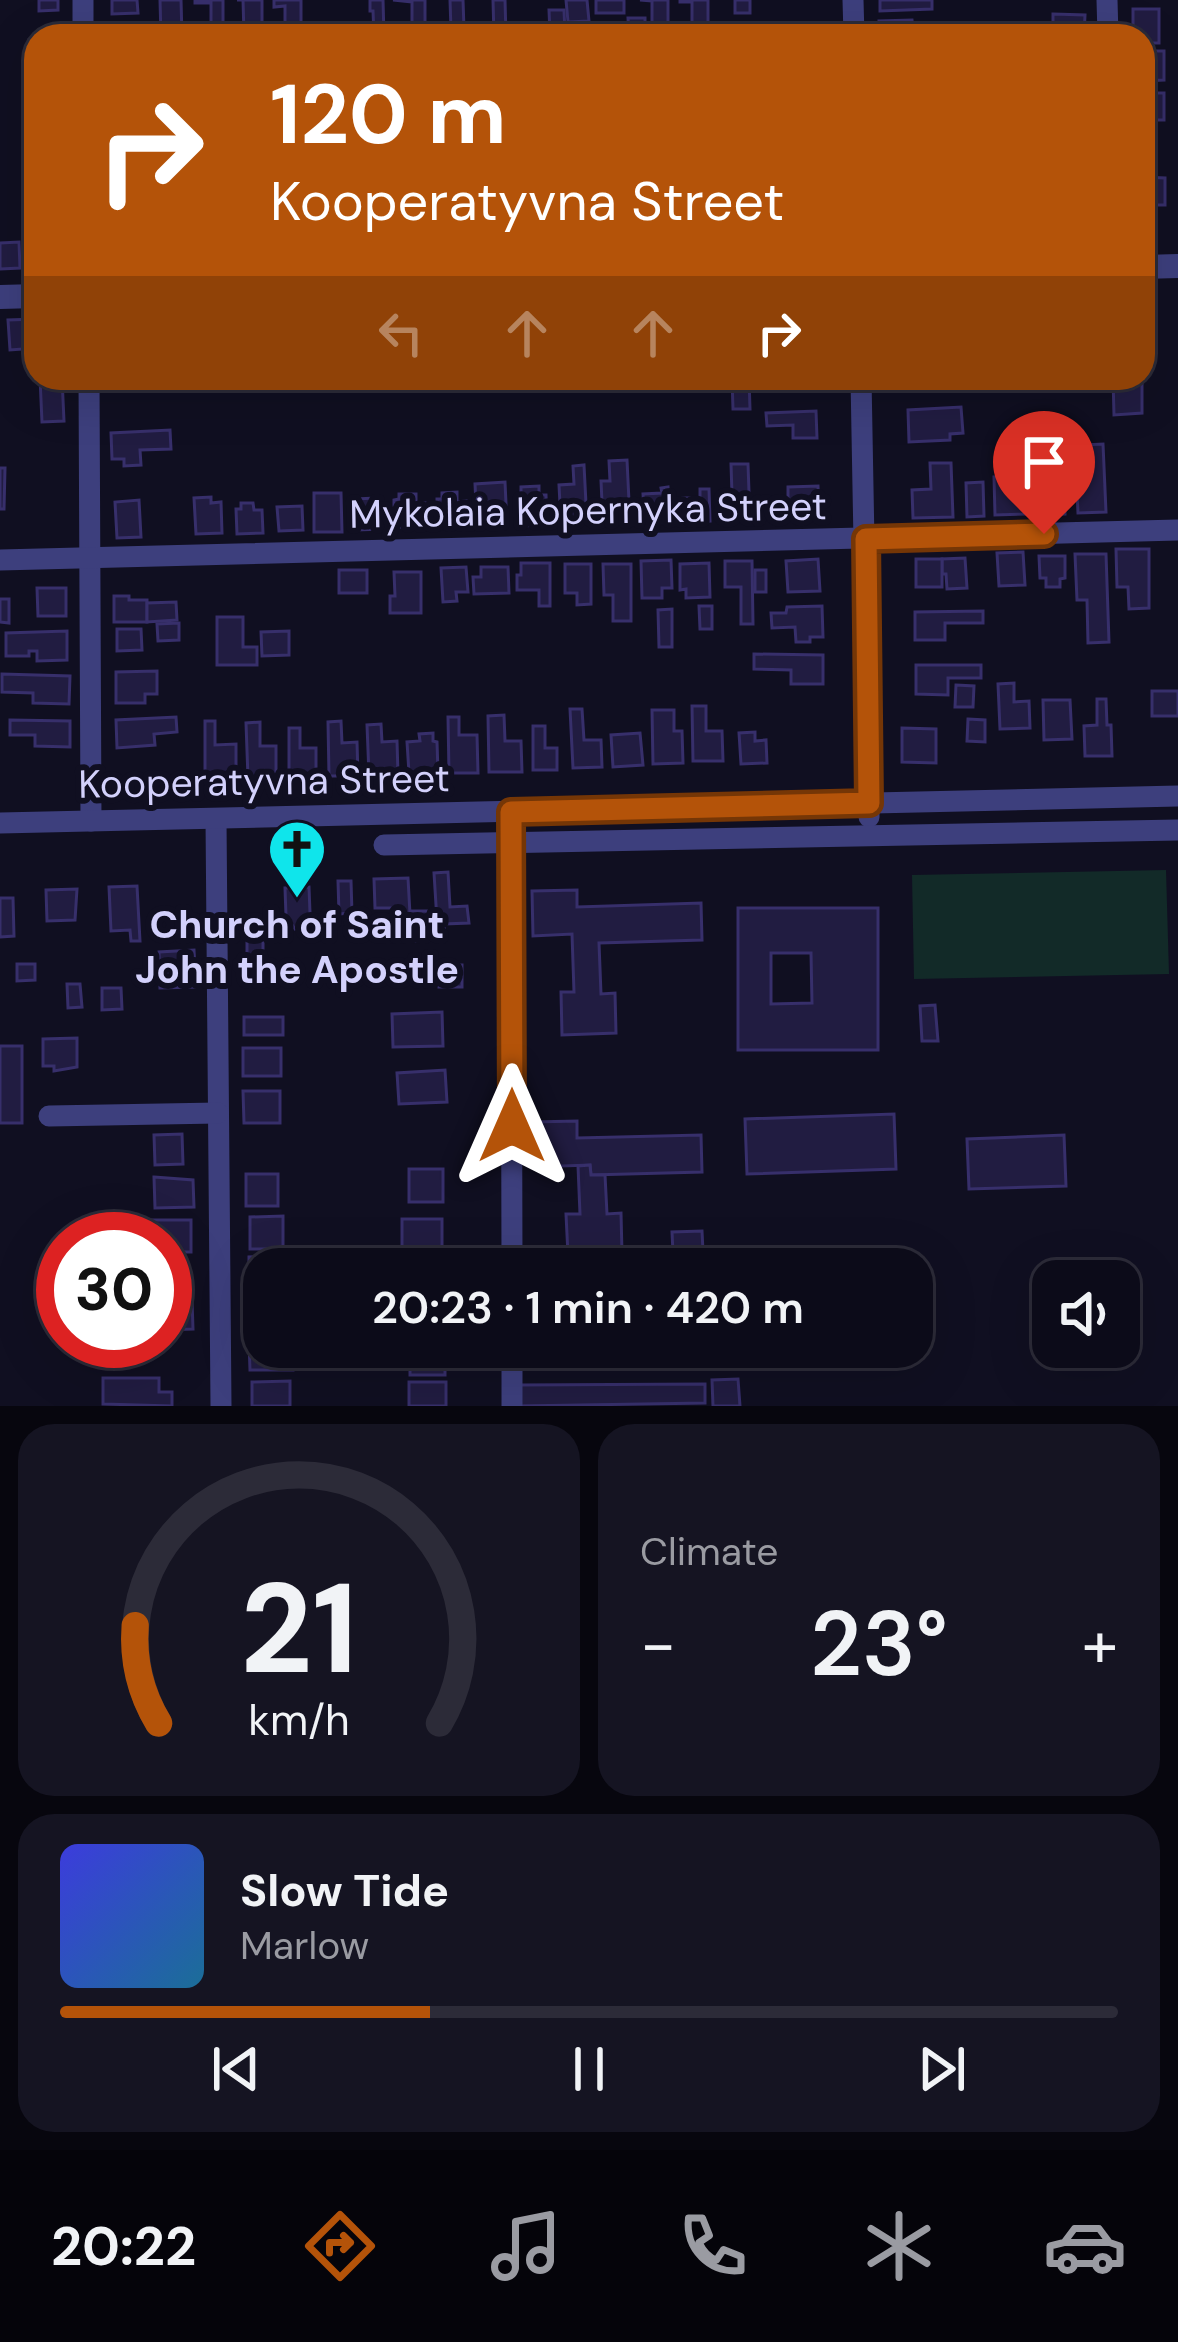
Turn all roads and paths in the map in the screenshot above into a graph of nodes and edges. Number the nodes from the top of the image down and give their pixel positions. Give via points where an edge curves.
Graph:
1 (89, 390) edge
2 (861, 390) edge
3 (1178, 530) edge
4 (866, 539) junction
5 (89, 557) junction
6 (0, 560) edge
7 (1178, 796) edge
8 (869, 803) junction
9 (511, 812) junction
10 (216, 819) junction
11 (91, 821) junction
12 (0, 823) edge
13 (1178, 830) edge
14 (870, 835) junction
15 (512, 841) junction
16 (384, 844) dead end
17 (218, 1113) junction
18 (49, 1116) dead end
19 (512, 1248) edge
20 (512, 1368) edge
21 (221, 1406) edge
22 (512, 1406) edge

1 - 5 street
2 - 4 street
3 - 4 street, Mykolaia Kopernyka Street
4 - 5 street, Mykolaia Kopernyka Street
4 - 8 street
5 - 6 street, Mykolaia Kopernyka Street
5 - 11 street
7 - 8 street, Kooperatyvna Street
8 - 9 street, Kooperatyvna Street
8 - 14 street
9 - 10 street, Kooperatyvna Street
9 - 15 street
10 - 11 street, Kooperatyvna Street
10 - 17 street
11 - 12 street, Kooperatyvna Street
13 - 14 street, Kooperatyvna Street
14 - 15 street, Kooperatyvna Street
15 - 16 street, Kooperatyvna Street
15 - 19 street
17 - 18 street
17 - 21 street
20 - 22 street

